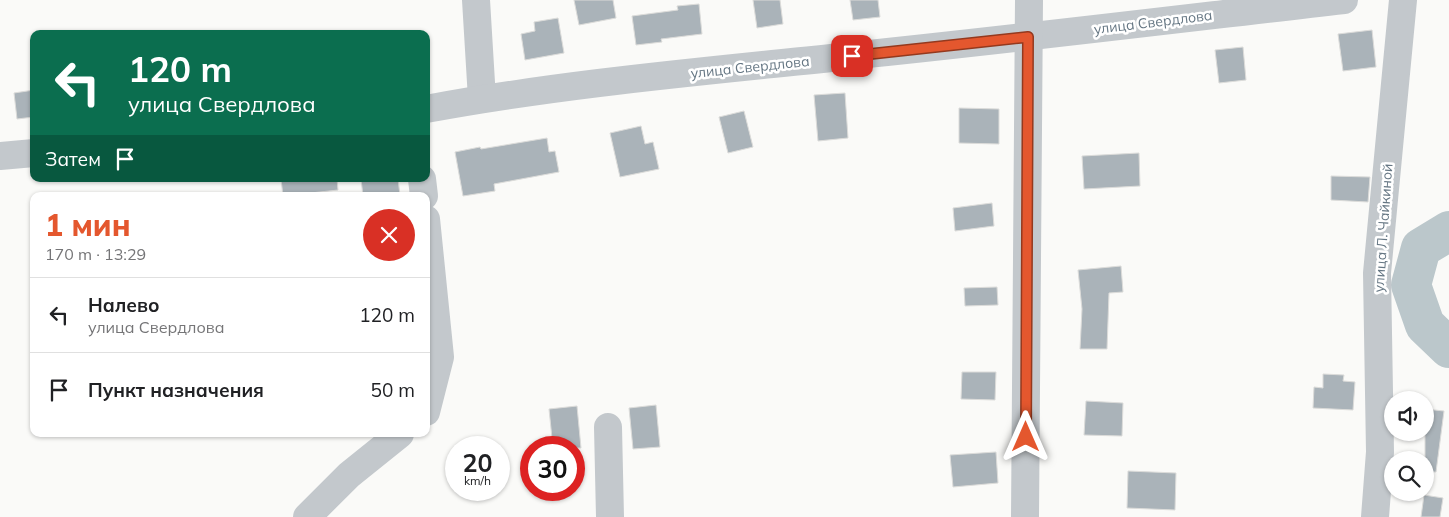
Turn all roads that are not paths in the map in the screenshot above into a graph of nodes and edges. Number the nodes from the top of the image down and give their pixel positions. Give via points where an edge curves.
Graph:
1 (476, 0) edge
2 (1029, 0) edge
3 (1344, 0) edge
4 (1403, 0) edge
5 (1028, 37) junction
6 (482, 99) junction
7 (430, 108) edge
8 (30, 152) edge
9 (0, 156) edge
10 (430, 259) edge
11 (430, 397) edge
12 (608, 427) dead end
13 (396, 437) edge
14 (307, 517) edge
15 (610, 517) edge
16 (1025, 517) edge
17 (1376, 517) edge

1 - 6 street
2 - 5 street
3 - 5 street, улица Свердлова
4 - 17 street, улица Л. Чайкиной via 1377,273 1380,452
5 - 6 street, улица Свердлова
5 - 16 street
6 - 7 street, улица Свердлова
8 - 9 street
10 - 11 street via 440,358
12 - 15 street
13 - 14 street via 349,475

